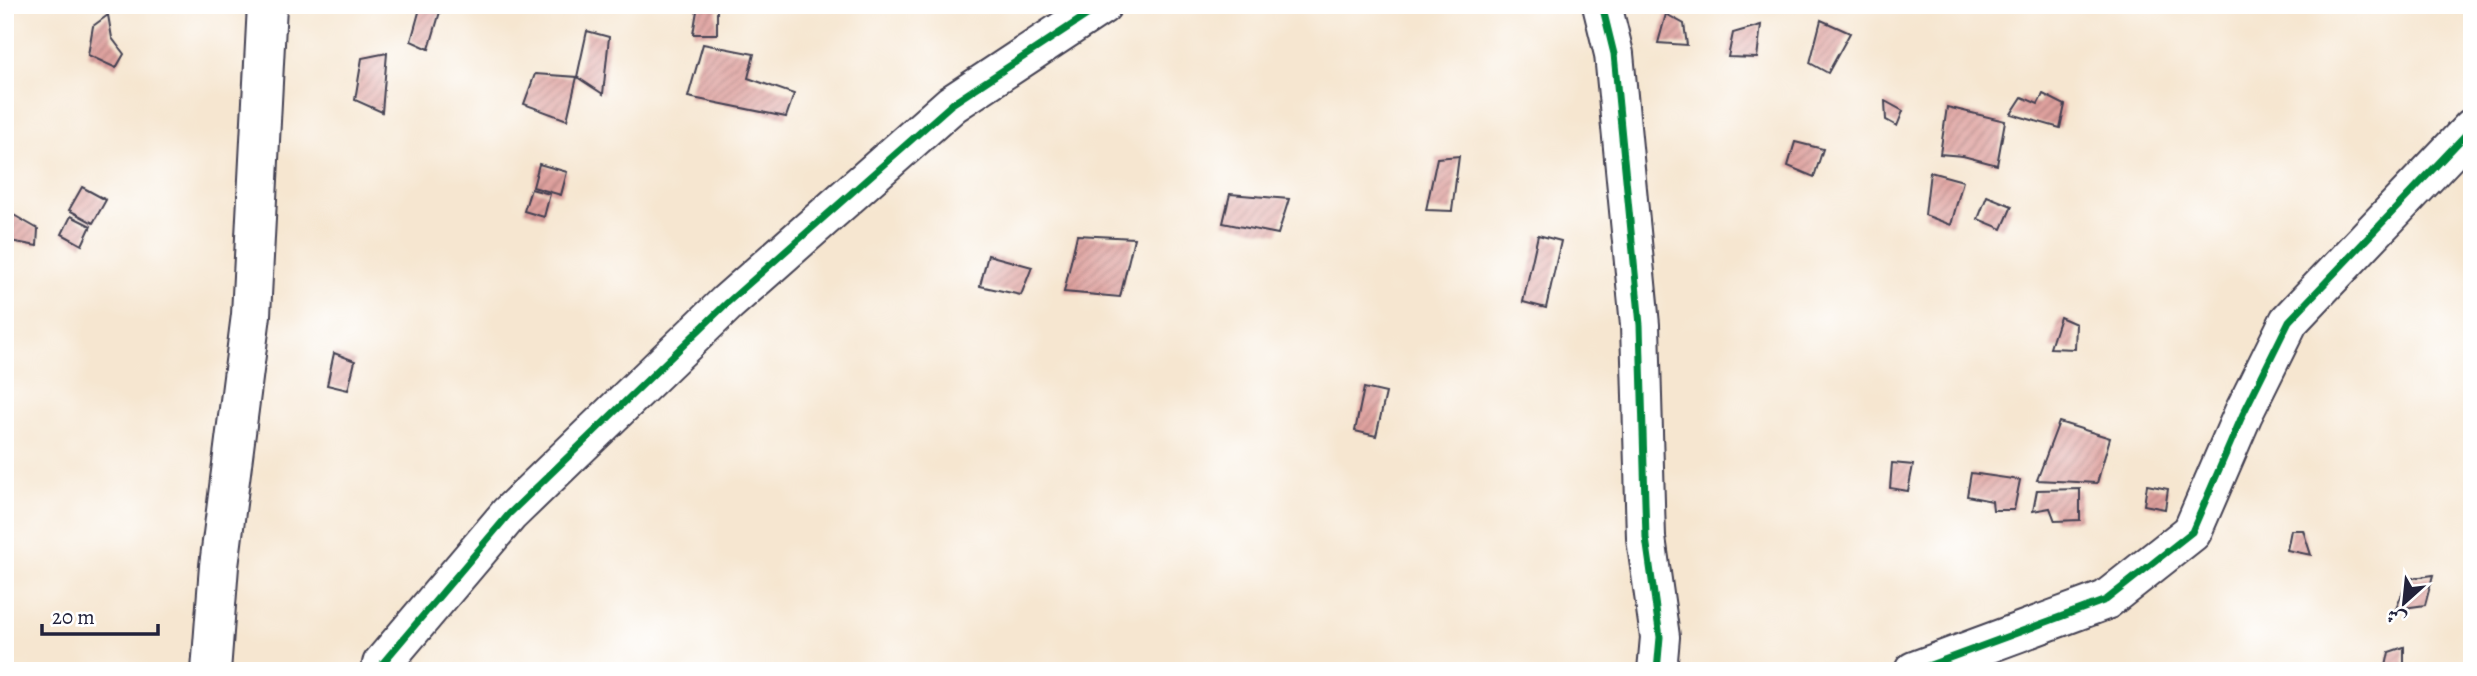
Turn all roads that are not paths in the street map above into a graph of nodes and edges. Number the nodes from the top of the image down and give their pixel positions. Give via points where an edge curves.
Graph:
1 (267, 5) edge
2 (1102, 5) edge
3 (1602, 5) edge
4 (2472, 128) edge
5 (211, 671) edge
6 (381, 671) edge
7 (1657, 671) edge
8 (1914, 671) edge

1 - 5 street via 251,315 219,566
2 - 6 street via 952,104 727,303 509,514 382,664
3 - 7 street via 1614,54 1640,326 1646,538 1660,637
4 - 8 street via 2290,321 2243,414 2192,533 2106,600

